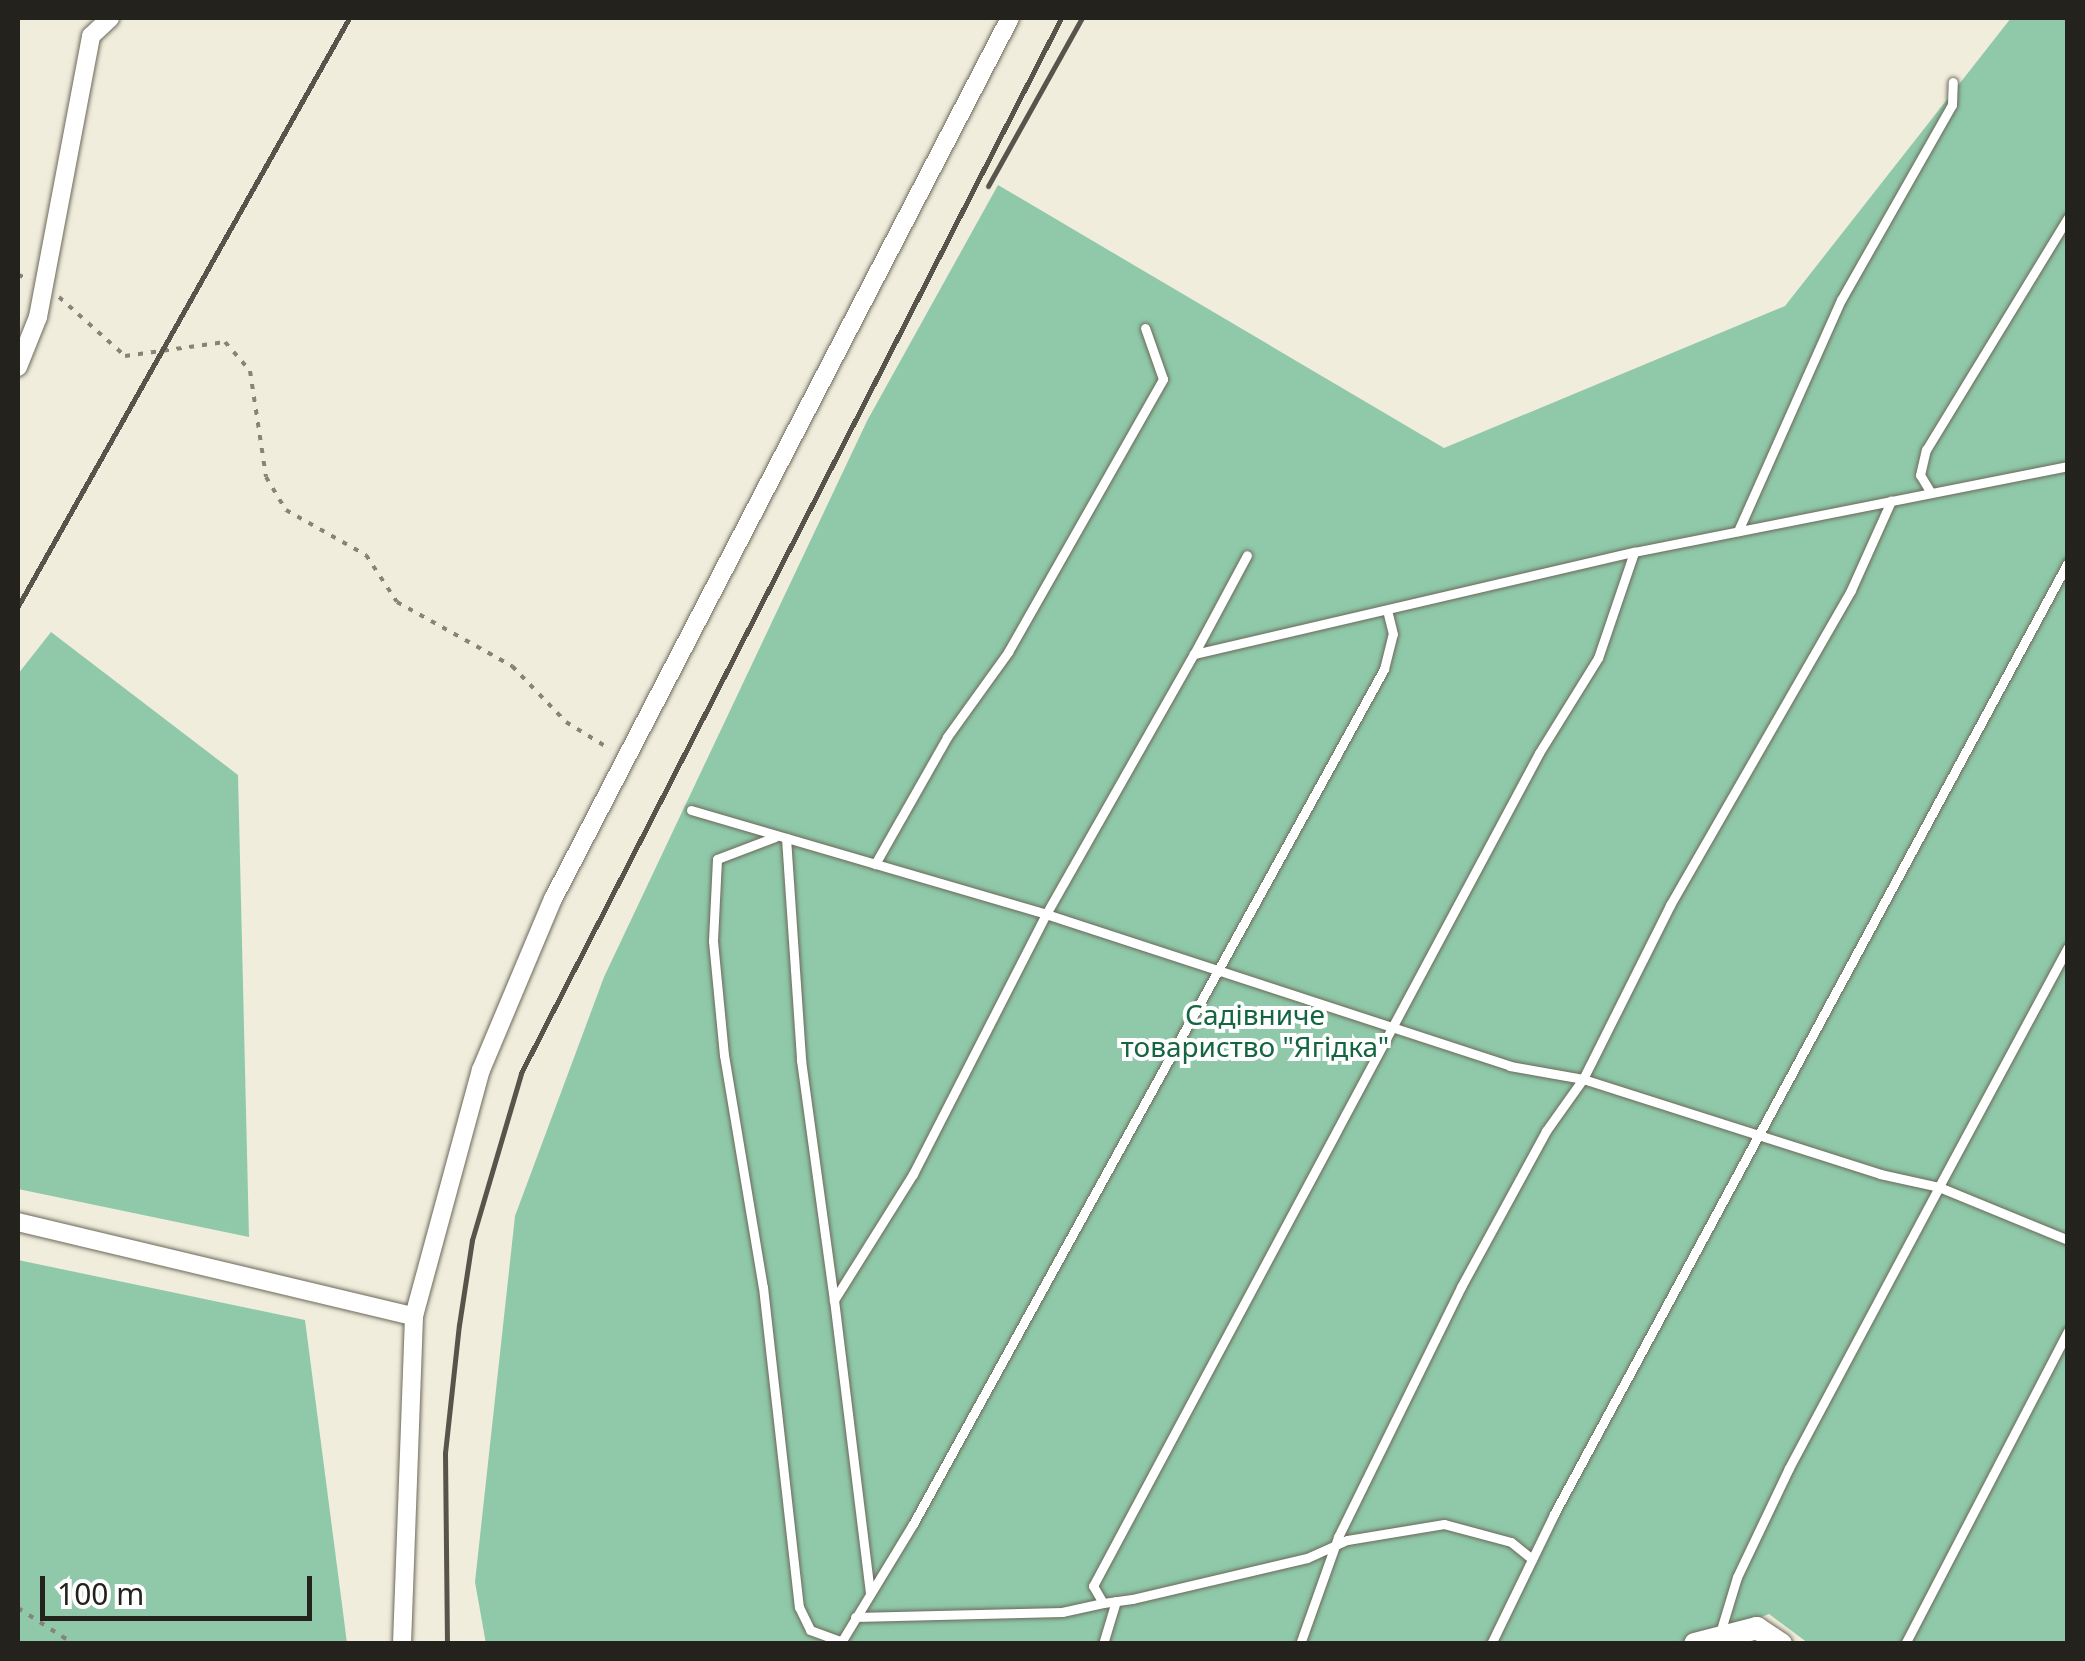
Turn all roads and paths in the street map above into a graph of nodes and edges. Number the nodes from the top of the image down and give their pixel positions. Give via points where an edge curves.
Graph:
1 (110, 18) edge
2 (1010, 18) edge
3 (1952, 82) dead end
4 (2068, 216) edge
5 (44, 284) junction
6 (1145, 328) dead end
7 (18, 367) edge
8 (2068, 466) edge
9 (1932, 493) junction
10 (1891, 501) junction
11 (1738, 532) junction
12 (1634, 552) junction
13 (1247, 555) dead end
14 (2068, 562) edge
15 (1388, 614) junction
16 (1194, 654) junction
17 (622, 764) junction
18 (692, 810) dead end
19 (782, 837) junction
20 (875, 864) junction
21 (1046, 914) junction
22 (2068, 947) edge
23 (1214, 969) junction
24 (1391, 1028) junction
25 (1584, 1079) junction
26 (1758, 1134) junction
27 (1939, 1186) junction
28 (18, 1222) edge
29 (2068, 1240) edge
30 (834, 1300) junction
31 (414, 1316) junction
32 (2068, 1331) edge
33 (1532, 1559) junction
34 (870, 1593) junction
35 (1116, 1602) junction
36 (1103, 1603) junction
37 (18, 1608) edge
38 (855, 1617) junction
39 (1720, 1633) junction
40 (840, 1642) edge
41 (74, 1644) edge
42 (402, 1644) edge
43 (1104, 1644) edge
44 (1300, 1644) edge
45 (1491, 1644) edge
46 (1695, 1644) edge
47 (1781, 1644) edge
48 (1905, 1644) edge

1 - 5 street via 91,36
2 - 17 street
3 - 11 lane via 1952,105 1841,300
4 - 9 lane via 1926,450 1920,475
5 - 7 street
5 - 17 path via 126,356 225,342 250,371 266,476 286,510 366,554 397,602 512,666 566,722 603,741
6 - 20 lane via 1163,379 1008,652 947,736
8 - 9 lane
9 - 10 lane
10 - 11 lane
10 - 25 lane via 1850,590 1670,905
11 - 12 lane
12 - 15 lane
12 - 24 lane via 1598,658
13 - 16 lane
14 - 26 lane
15 - 16 lane
15 - 23 lane via 1392,634 1384,669
16 - 21 lane
17 - 31 street via 553,898 481,1070
18 - 19 lane
19 - 20 lane
19 - 30 lane via 801,1060
19 - 40 lane via 717,859 713,941 724,1055 763,1287 799,1607 810,1630
20 - 21 lane
21 - 23 lane
21 - 30 lane via 913,1174
22 - 27 lane
23 - 24 lane
23 - 34 lane
24 - 25 lane via 1510,1066
24 - 36 lane via 1092,1586
25 - 26 lane
25 - 44 lane via 1546,1131 1461,1287 1338,1536
26 - 27 lane
26 - 33 lane
27 - 29 lane
27 - 39 lane via 1789,1468 1738,1576
28 - 31 street
30 - 34 lane
31 - 42 street
32 - 48 lane
33 - 35 lane via 1511,1542 1444,1524 1348,1540 1306,1558
33 - 45 lane
34 - 38 lane
35 - 36 lane
35 - 43 lane
36 - 38 lane via 1062,1612
37 - 41 path
38 - 40 lane
39 - 46 street
39 - 47 street via 1757,1628

